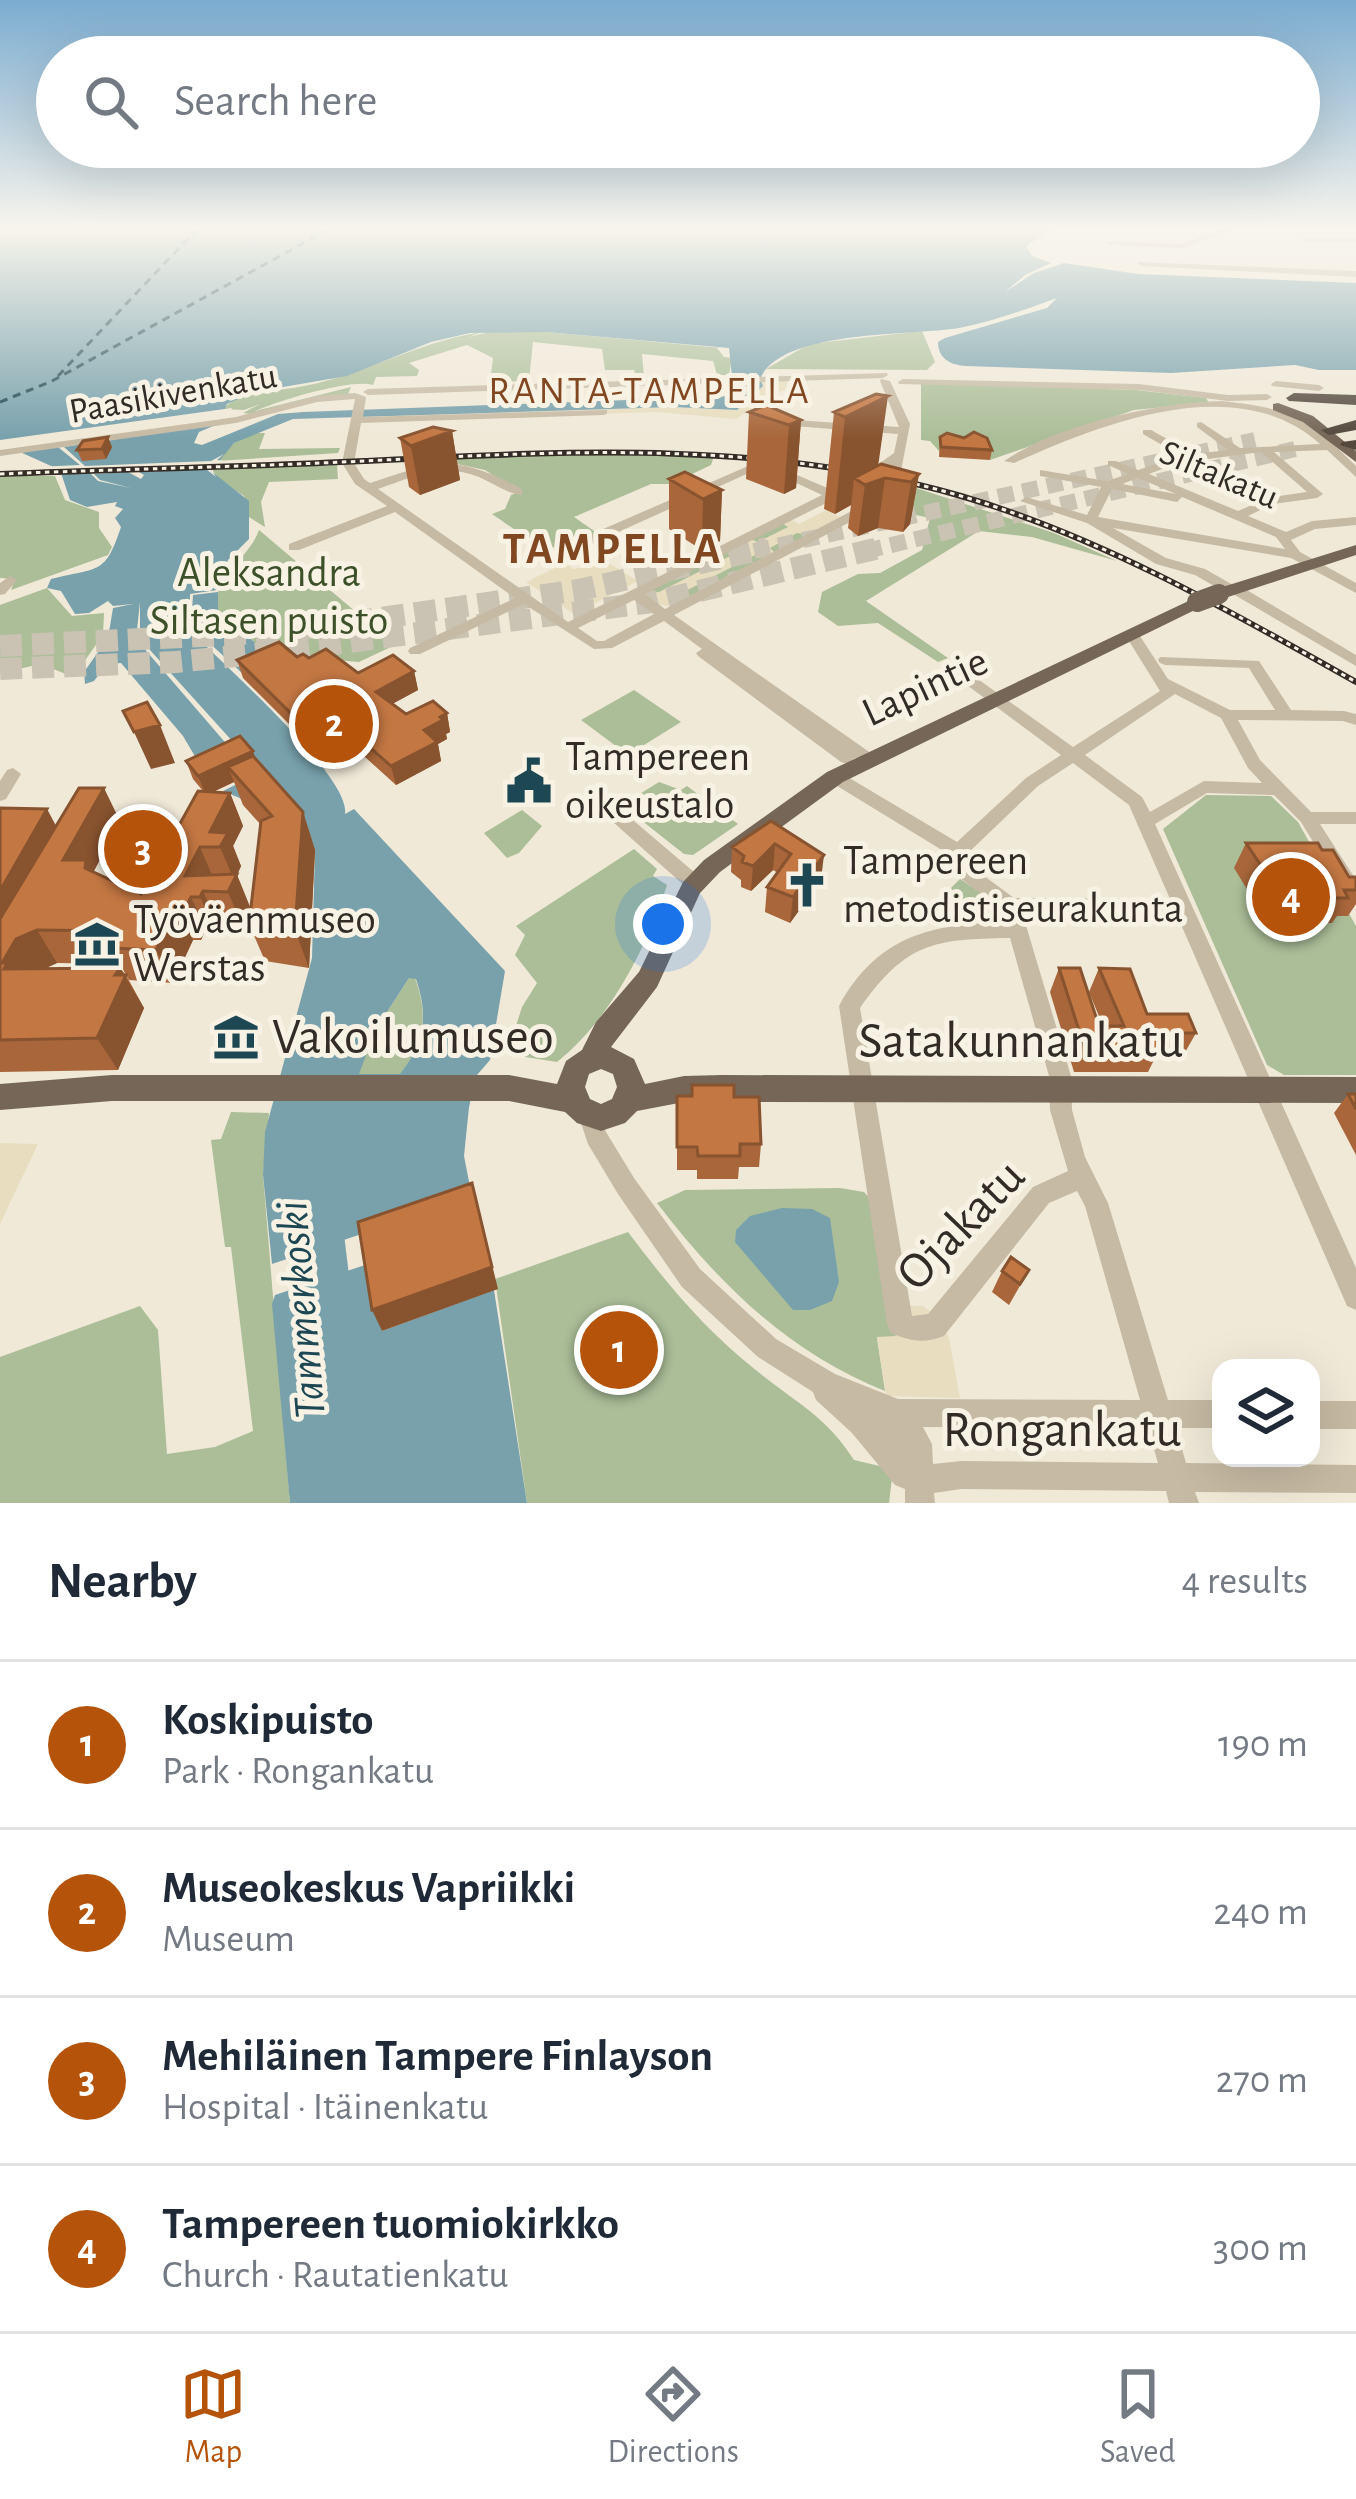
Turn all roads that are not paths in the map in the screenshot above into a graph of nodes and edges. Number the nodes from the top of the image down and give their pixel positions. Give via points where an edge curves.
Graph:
1 (894, 382) junction
2 (1319, 388) dead end
3 (1285, 401) junction
4 (1356, 402) edge
5 (360, 405) junction
6 (782, 405) dead end
7 (603, 412) dead end
8 (1201, 425) dead end
9 (905, 431) junction
10 (1147, 432) dead end
11 (1349, 442) edge
12 (1264, 449) junction
13 (1238, 452) junction
14 (0, 453) edge
15 (897, 457) junction
16 (1193, 458) junction
17 (1010, 461) dead end
18 (1112, 463) dead end
19 (1356, 472) edge
20 (1044, 473) dead end
21 (1140, 474) junction
22 (1223, 475) dead end
23 (857, 482) junction
24 (1108, 485) junction
25 (368, 488) junction
26 (518, 492) dead end
27 (829, 494) junction
28 (888, 494) junction
29 (1027, 500) dead end
30 (1270, 501) junction
31 (1208, 503) junction
32 (394, 508) junction
33 (1238, 516) junction
34 (1091, 520) junction
35 (1356, 521) edge
36 (1285, 538) junction
37 (576, 546) dead end
38 (294, 547) dead end
39 (1356, 550) edge
40 (1304, 560) junction
41 (1356, 589) edge
42 (1228, 591) junction
43 (630, 597) junction
44 (525, 598) junction
45 (661, 617) junction
46 (566, 628) junction
47 (1132, 633) junction
48 (415, 652) dead end
49 (1166, 660) dead end
50 (1356, 661) edge
51 (949, 665) dead end
52 (1163, 682) junction
53 (998, 701) junction
54 (1227, 715) junction
55 (1286, 715) junction
56 (1356, 720) edge
57 (1075, 754) junction
58 (854, 767) junction
59 (13, 774) dead end
60 (1276, 789) junction
61 (0, 795) edge
62 (601, 802) dead end
63 (1143, 818) junction
64 (1307, 818) junction
65 (1356, 818) edge
66 (958, 851) junction
67 (694, 883) junction
68 (1356, 896) edge
69 (1010, 905) junction
70 (1180, 906) junction
71 (1018, 930) junction
72 (619, 1017) junction
73 (584, 1064) junction
74 (509, 1088) junction
75 (861, 1088) junction
76 (1060, 1089) junction
77 (1264, 1090) junction
78 (1356, 1090) edge
79 (610, 1094) junction
80 (0, 1097) edge
81 (1079, 1178) junction
82 (1356, 1297) edge
83 (812, 1377) junction
84 (898, 1413) junction
85 (1157, 1414) junction
86 (1212, 1414) edge
87 (1320, 1414) edge
88 (1356, 1415) edge
89 (881, 1444) junction
90 (1356, 1479) edge
91 (1180, 1490) edge
92 (920, 1493) edge

1 - 3 street via 1139,387
1 - 5 street via 730,378
1 - 9 street
2 - 3 street
3 - 4 highway
3 - 11 main road
5 - 7 street
5 - 14 street, Paasikivenkatu via 317,399 236,420
5 - 25 street via 348,463
6 - 9 street via 774,427
8 - 13 street
9 - 15 street
10 - 16 street
11 - 12 street
11 - 17 street via 1281,415 1175,407 1119,417
11 - 19 street
12 - 13 street
12 - 30 street via 1316,494
13 - 16 street
15 - 23 street
15 - 28 street
16 - 21 street
18 - 21 street, Siltakatu
20 - 24 street
21 - 24 street
21 - 31 street, Siltakatu
22 - 30 street
23 - 27 street
23 - 28 street
24 - 31 street
24 - 34 street
25 - 26 street via 418,468 460,464
25 - 32 street
27 - 37 street via 762,463
27 - 43 street
28 - 45 street
29 - 34 street
30 - 33 street
31 - 33 street, Siltakatu
32 - 38 street
32 - 44 street
33 - 36 street, Siltakatu
34 - 40 street
34 - 42 street
35 - 36 street via 1317,524
36 - 40 street, Siltakatu
39 - 40 main road, Lapintie
40 - 41 street, Siltakatu
40 - 42 main road, Lapintie
42 - 47 main road, Lapintie, bridge
42 - 50 street
43 - 45 street
43 - 46 street
44 - 46 street
44 - 48 street
45 - 46 street via 601,646
45 - 58 street
47 - 52 street
47 - 53 main road, Lapintie
49 - 55 street via 1254,664
51 - 53 street
52 - 54 street
52 - 57 street via 1168,693
53 - 57 street
53 - 58 main road, Lapintie
54 - 55 street
54 - 60 street
55 - 56 street
57 - 63 street via 1129,793
57 - 66 street
58 - 66 street
58 - 67 main road, Lapintie
59 - 61 street
60 - 63 street via 1204,787
60 - 64 street
62 - 67 street
63 - 70 street
64 - 65 street
64 - 68 street
66 - 69 street via 964,871
67 - 72 main road, Lapintie via 661,956
69 - 70 street
69 - 71 street
70 - 77 street
71 - 75 street via 926,935 874,970 849,1006
71 - 76 street
72 - 73 main road, Lapintie
72 - 79 main road
73 - 74 main road, Satakunnankatu
73 - 79 main road via 608,1058
73 - 79 main road via 569,1084
74 - 79 main road, Satakunnankatu
74 - 80 main road, Satakunnankatu via 112,1088
75 - 76 main road, Satakunnankatu
75 - 79 main road, Satakunnankatu
75 - 81 street, Ojakatu via 898,1320 907,1328 934,1327 1040,1195
76 - 77 main road, Satakunnankatu
76 - 81 street
77 - 78 main road, Satakunnankatu
77 - 82 street
79 - 83 street, Rongankatu via 596,1136 691,1278 740,1327
81 - 85 street via 1096,1203
83 - 84 street, Rongankatu
83 - 89 street, Rongankatu
84 - 85 street, Rongankatu
84 - 89 street
84 - 92 street via 918,1444
85 - 86 street, Rongankatu
85 - 91 street
87 - 88 street
89 - 92 street, Rongankatu
90 - 91 street, Rongankatu
91 - 92 street, Rongankatu via 961,1475

